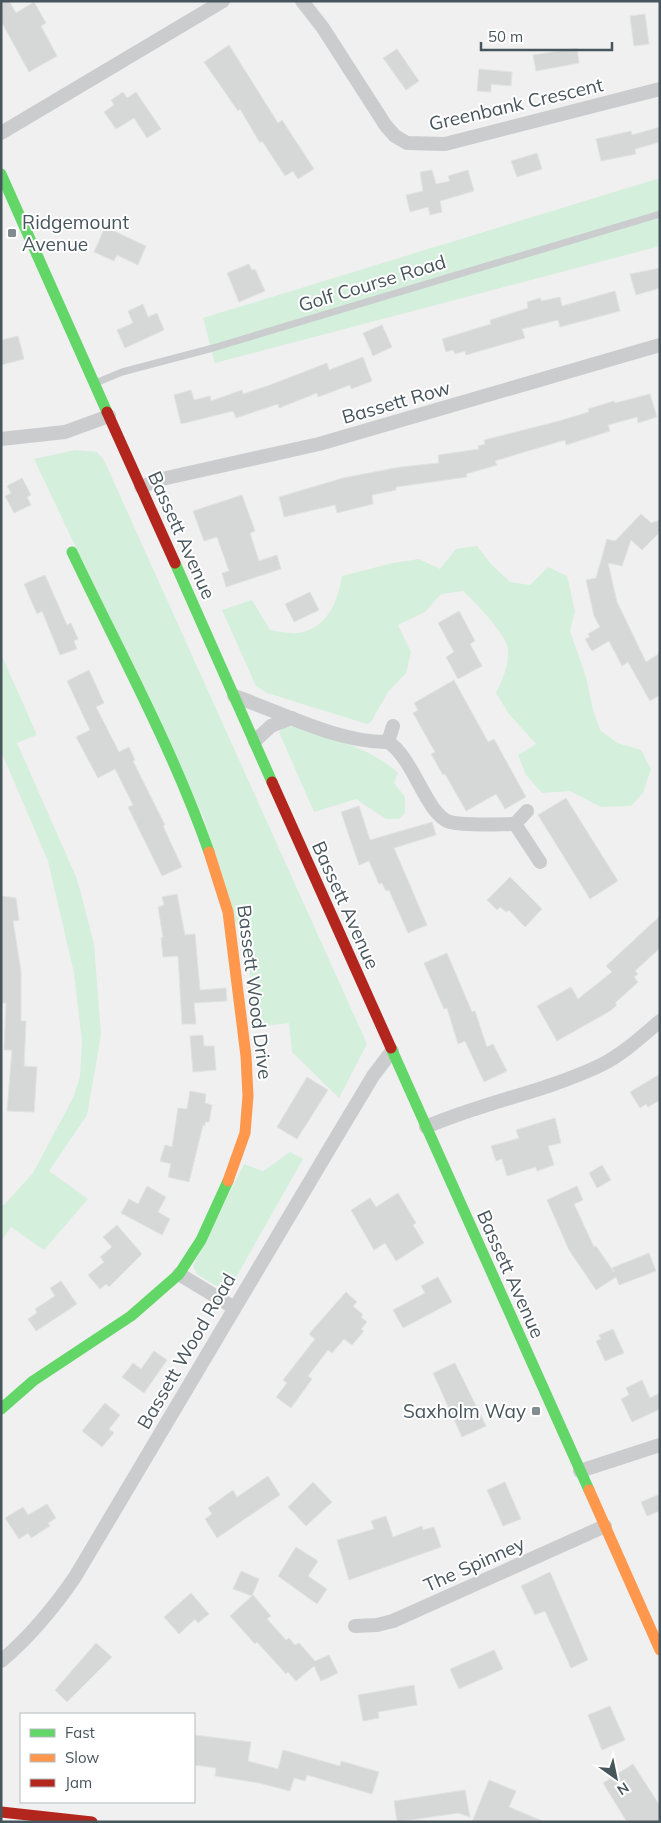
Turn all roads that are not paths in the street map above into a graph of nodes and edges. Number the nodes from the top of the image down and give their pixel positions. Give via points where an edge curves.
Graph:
1 (223, 1) edge
2 (302, 1) edge
3 (660, 89) edge
4 (1, 133) edge
5 (1, 174) edge
6 (660, 214) edge
7 (660, 345) edge
8 (94, 384) junction
9 (109, 416) junction
10 (1, 439) edge
11 (141, 486) junction
12 (72, 552) dead end
13 (234, 696) junction
14 (292, 718) junction
15 (393, 726) dead end
16 (254, 741) junction
17 (388, 742) junction
18 (527, 811) dead end
19 (515, 824) junction
20 (540, 862) dead end
21 (660, 1021) edge
22 (392, 1051) junction
23 (426, 1127) junction
24 (179, 1274) junction
25 (233, 1307) junction
26 (1, 1409) edge
27 (660, 1445) edge
28 (580, 1471) junction
29 (605, 1526) junction
30 (355, 1626) dead end
31 (660, 1650) edge
32 (1, 1661) edge
33 (1, 1812) edge
34 (92, 1822) edge

1 - 4 street
2 - 3 street, Greenbank Crescent via 386,126 407,143 445,144
5 - 8 main road, Bassett Avenue
6 - 8 lane, Golf Course Road via 214,348 122,372
7 - 11 street, Bassett Row via 319,444
8 - 9 main road, Bassett Avenue
9 - 10 street via 65,432
9 - 11 main road, Bassett Avenue
11 - 13 main road, Bassett Avenue
12 - 24 main road, Bassett Wood Drive via 194,809 228,912 237,971 248,1096 245,1133 218,1204 201,1240
13 - 14 street
13 - 16 main road, Bassett Avenue
14 - 16 street via 271,726
14 - 17 street via 343,735
15 - 17 street
16 - 22 main road, Bassett Avenue
17 - 19 street via 403,754 438,815 450,822
18 - 19 street
19 - 20 street
21 - 23 street via 602,1064
22 - 23 main road, Bassett Avenue
22 - 25 street, Bassett Wood Road via 373,1076
23 - 28 main road, Bassett Avenue
24 - 25 street
24 - 26 main road, Bassett Wood Drive via 131,1316 33,1381
25 - 32 street, Bassett Wood Road via 75,1577 54,1609
27 - 28 street
28 - 29 main road, Bassett Avenue
29 - 30 street, The Spinney via 393,1621
29 - 31 main road, Bassett Avenue
33 - 34 main road

